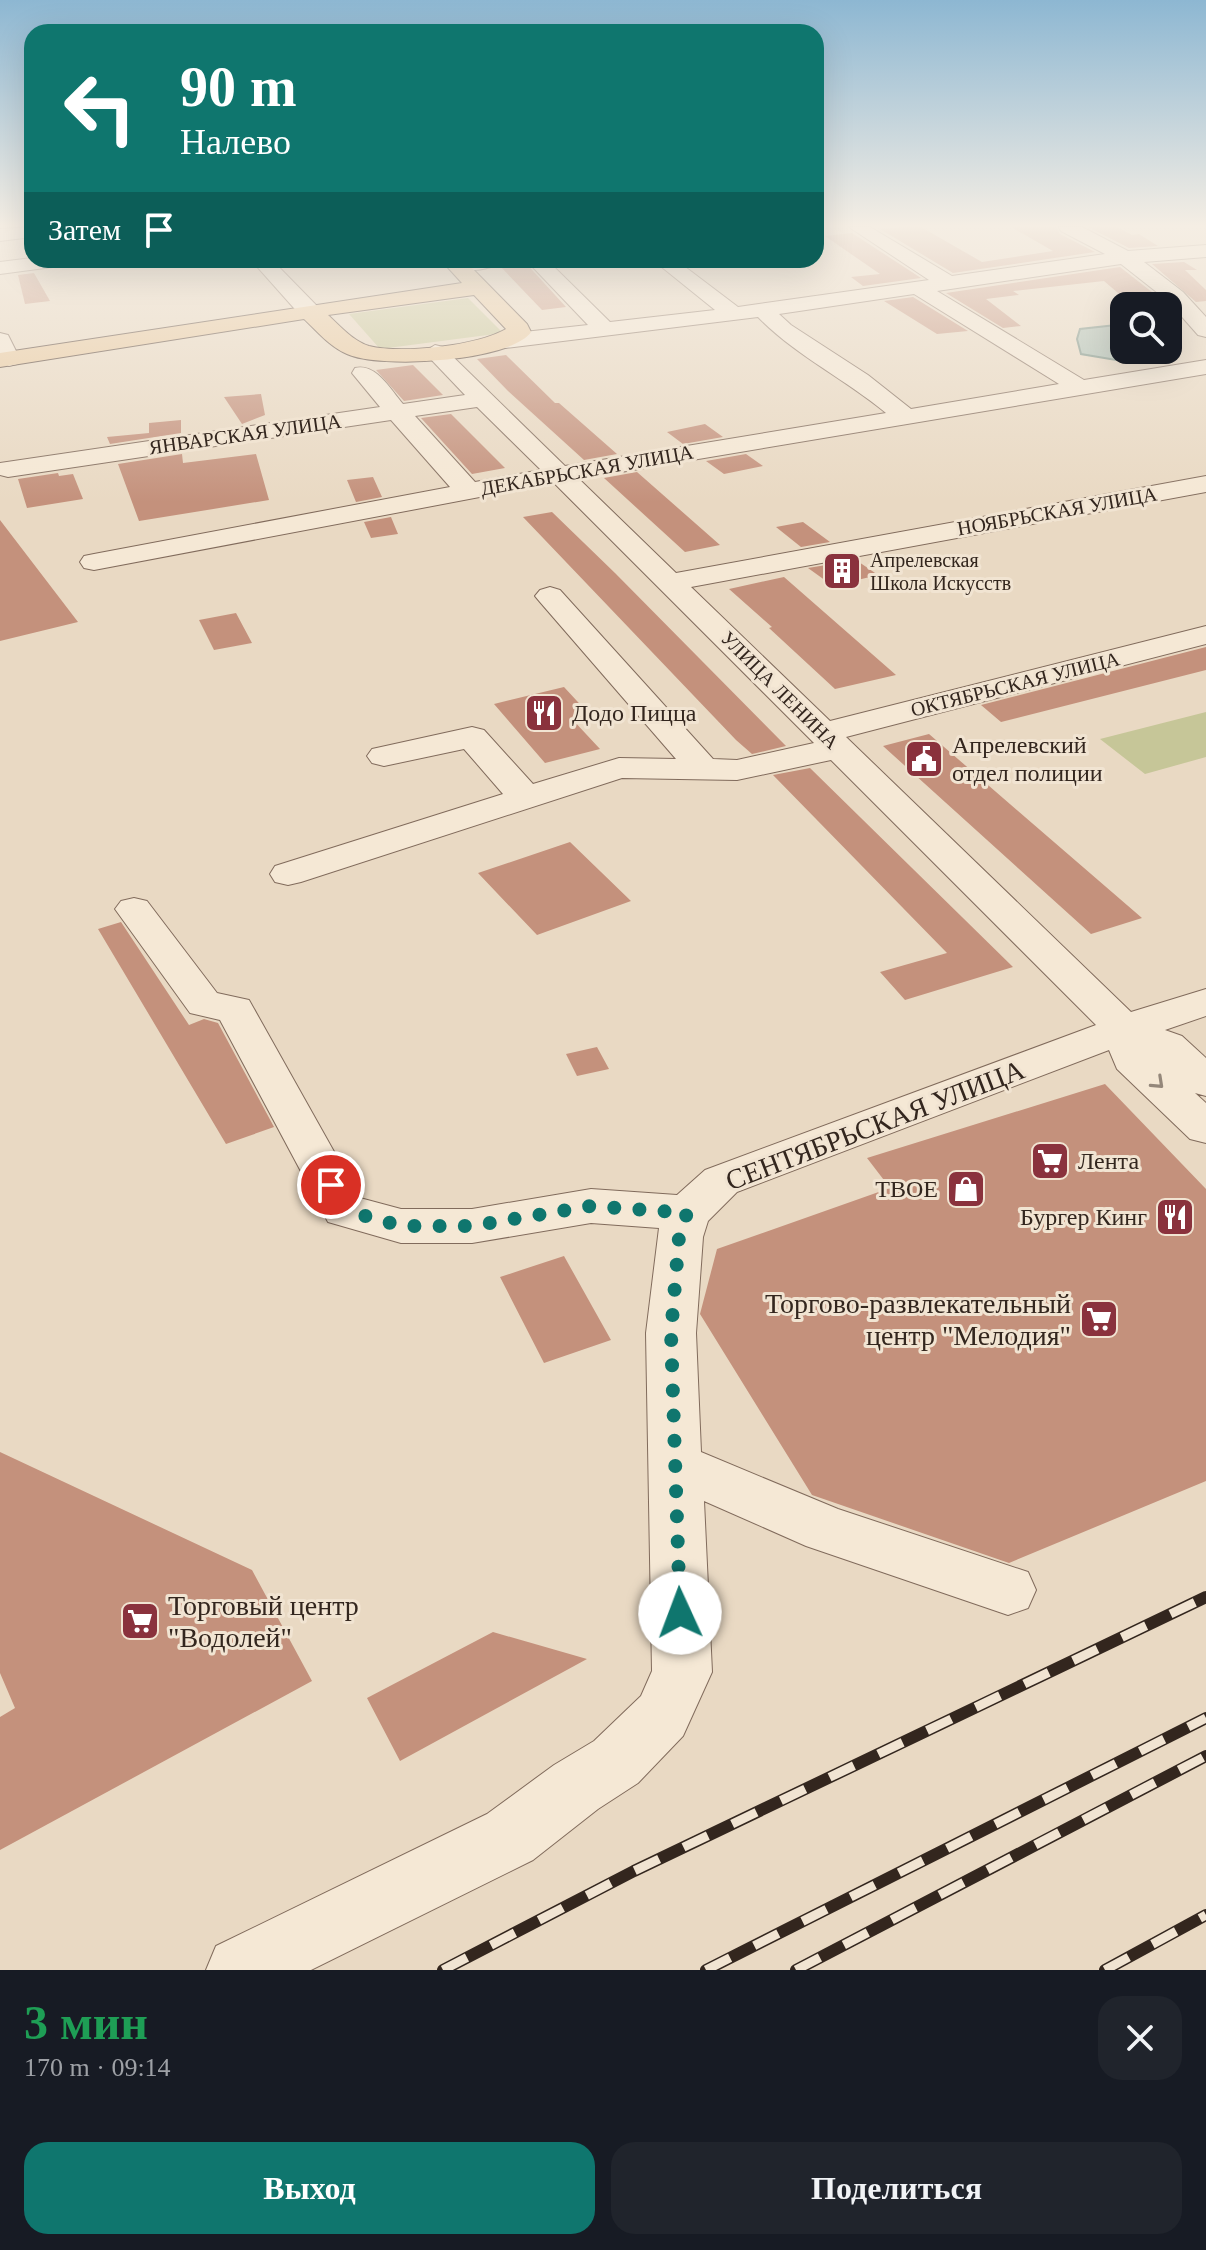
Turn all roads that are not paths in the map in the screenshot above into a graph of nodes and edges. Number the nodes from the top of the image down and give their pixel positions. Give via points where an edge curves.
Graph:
1 (251, 319) edge
2 (319, 319) edge
3 (509, 319) edge
4 (595, 319) edge
5 (692, 319) edge
6 (772, 319) edge
7 (968, 319) edge
8 (605, 329) junction
9 (505, 341) junction
10 (435, 352) junction
11 (3, 353) edge
12 (1206, 367) edge
13 (363, 373) dead end
14 (1081, 388) junction
15 (483, 399) junction
16 (396, 412) junction
17 (906, 417) junction
18 (8, 469) dead end
19 (561, 474) junction
20 (1206, 484) edge
21 (468, 491) junction
22 (94, 562) dead end
23 (672, 582) junction
24 (550, 596) dead end
25 (1206, 635) edge
26 (832, 740) junction
27 (384, 756) dead end
28 (704, 770) junction
29 (526, 798) junction
30 (288, 874) dead end
31 (134, 909) dead end
32 (1206, 1002) edge
33 (1124, 1029) junction
34 (1206, 1082) edge
35 (1206, 1128) edge
36 (687, 1213) junction
37 (676, 1465) junction
38 (1008, 1590) dead end
39 (240, 1970) edge

1 - 11 main road
2 - 10 main road via 356,350 395,357
3 - 9 main road via 519,332
4 - 8 street
5 - 8 street
6 - 17 street
7 - 14 street
8 - 9 street
9 - 10 main road
10 - 15 street, УЛИЦА ЛЕНИНА
12 - 14 street, ДЕКАБРЬСКАЯ УЛИЦА
13 - 16 street
14 - 17 street, ДЕКАБРЬСКАЯ УЛИЦА
15 - 16 street, ЯНВАРСКАЯ УЛИЦА
15 - 19 street, УЛИЦА ЛЕНИНА
16 - 18 street, ЯНВАРСКАЯ УЛИЦА
16 - 21 street
17 - 19 street, ДЕКАБРЬСКАЯ УЛИЦА
19 - 21 street, ДЕКАБРЬСКАЯ УЛИЦА
19 - 23 street, УЛИЦА ЛЕНИНА
20 - 23 street, НОЯБРЬСКАЯ УЛИЦА
21 - 22 street, ДЕКАБРЬСКАЯ УЛИЦА
23 - 26 street, УЛИЦА ЛЕНИНА
24 - 28 street
25 - 26 street, ОКТЯБРЬСКАЯ УЛИЦА
26 - 28 street, ОКТЯБРЬСКАЯ УЛИЦА via 737,770
26 - 33 street, УЛИЦА ЛЕНИНА
27 - 29 street via 472,737
28 - 29 street, ОКТЯБРЬСКАЯ УЛИЦА via 619,768
29 - 30 street, ОКТЯБРЬСКАЯ УЛИЦА
31 - 36 street via 204,1004 235,1009 344,1210 401,1226 472,1226 591,1206
32 - 33 street, СЕНТЯБРЬСКАЯ УЛИЦА
33 - 34 street, УЛИЦА ЛЕНИНА via 1167,1046
33 -> 35 street, УЛИЦА ЛЕНИНА via 1132,1059
33 - 36 street, СЕНТЯБРЬСКАЯ УЛИЦА via 721,1181
36 - 37 street via 679,1237 671,1333
37 - 38 street via 825,1529
37 - 39 street via 682,1672 662,1716 616,1762 510,1837

